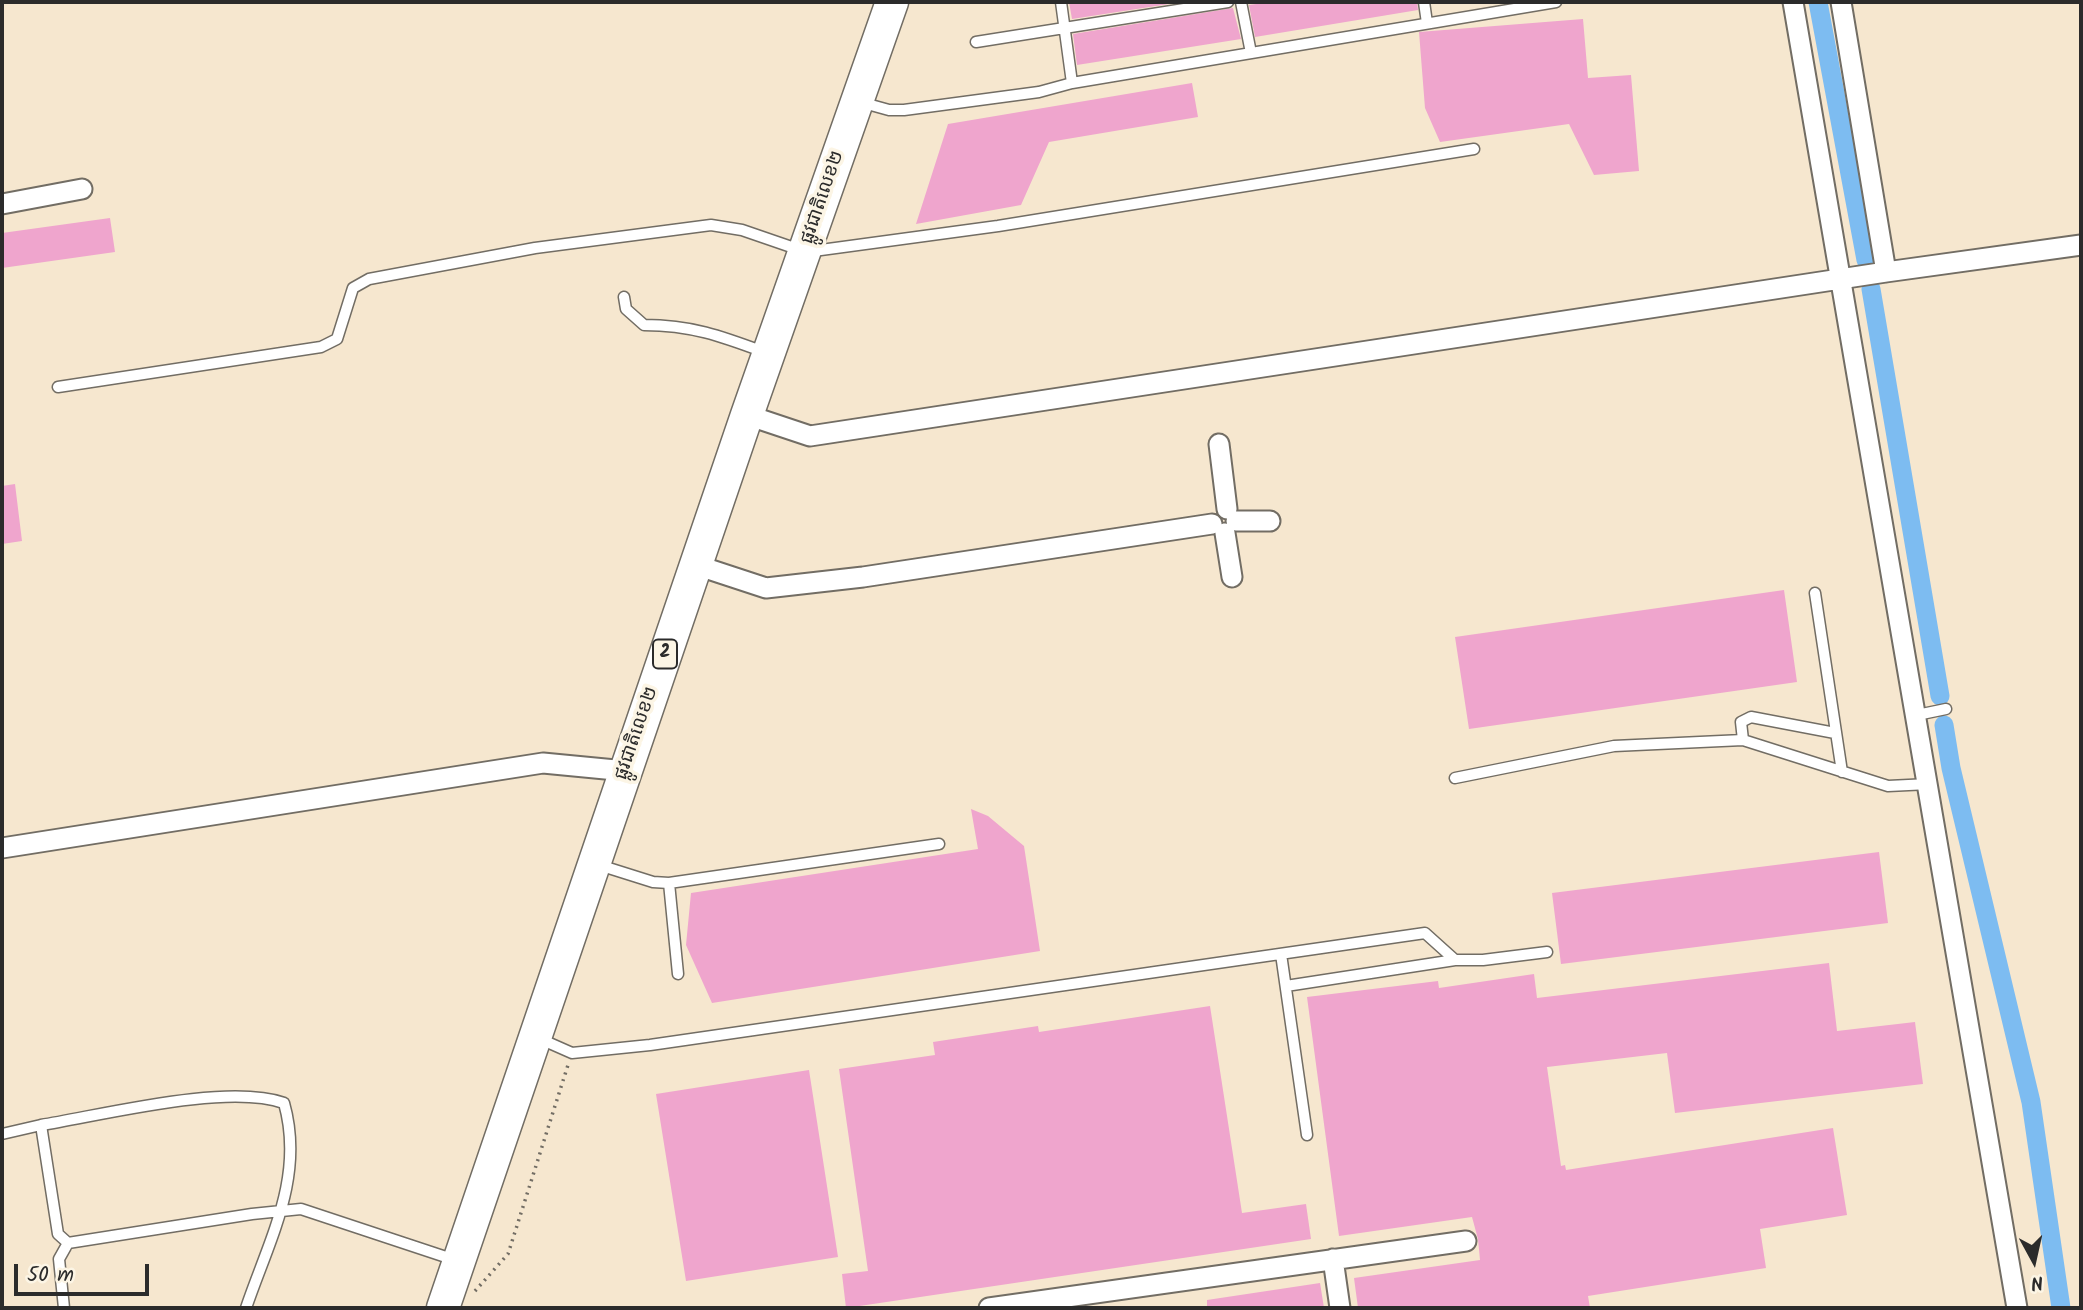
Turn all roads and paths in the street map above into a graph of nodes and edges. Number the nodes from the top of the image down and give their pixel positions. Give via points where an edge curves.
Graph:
1 (892, 2) edge
2 (1061, 2) edge
3 (1228, 2) edge
4 (1241, 2) edge
5 (1424, 2) edge
6 (1556, 2) edge
7 (1793, 2) edge
8 (1840, 2) edge
9 (1427, 23) junction
10 (1065, 28) junction
11 (975, 42) dead end
12 (1251, 53) junction
13 (1072, 83) junction
14 (857, 101) junction
15 (1474, 149) dead end
16 (82, 190) dead end
17 (2, 204) edge
18 (2081, 245) edge
19 (806, 252) junction
20 (1886, 272) junction
21 (1839, 280) junction
22 (624, 297) dead end
23 (768, 354) junction
24 (58, 387) dead end
25 (747, 415) junction
26 (1219, 444) dead end
27 (1269, 521) dead end
28 (1225, 522) junction
29 (696, 565) junction
30 (1232, 577) dead end
31 (1815, 593) dead end
32 (1946, 709) dead end
33 (1917, 715) junction
34 (1835, 733) junction
35 (1743, 740) junction
36 (626, 771) junction
37 (1842, 772) junction
38 (1455, 778) dead end
39 (1929, 784) junction
40 (939, 844) dead end
41 (2, 848) edge
42 (594, 863) junction
43 (669, 883) junction
44 (1547, 951) dead end
45 (1281, 954) junction
46 (1455, 960) junction
47 (678, 974) dead end
48 (1286, 986) junction
49 (536, 1037) junction
50 (572, 1053) junction
51 (41, 1125) junction
52 (2, 1133) edge
53 (1307, 1135) dead end
54 (282, 1211) junction
55 (1466, 1241) dead end
56 (68, 1243) junction
57 (1333, 1259) junction
58 (459, 1262) junction
59 (455, 1304) edge
60 (64, 1308) edge
61 (246, 1308) edge
62 (989, 1308) edge
63 (1340, 1308) edge
64 (2017, 1308) edge

1 - 14 highway, ផ្លូវជាតិលេខ២ / 2
2 - 10 lane
3 - 10 lane
4 - 12 lane
5 - 9 lane
6 - 9 lane
7 - 21 street
8 - 20 street
9 - 12 lane
10 - 11 lane
10 - 13 lane
12 - 13 lane
13 - 14 lane via 1040,92 904,110
14 - 19 highway, ផ្លូវជាតិលេខ២ / 2
15 - 19 lane via 998,226
16 - 17 street
18 - 20 street
19 - 23 highway, ផ្លូវជាតិលេខ២ / 2
19 - 24 lane via 742,230 711,225 509,253 369,279 353,288 337,339 321,347
20 - 21 street
21 - 25 street via 810,436
21 - 33 street
22 - 23 lane via 626,309 644,325 702,329
23 - 25 highway, ផ្លូវជាតិលេខ២ / 2
25 - 29 highway, ផ្លូវជាតិលេខ២ / 2
26 - 28 street
27 - 28 street
28 - 29 street via 863,578 766,588
28 - 30 street
29 - 36 highway, ផ្លូវជាតិលេខ២ / 2
31 - 34 lane
32 - 33 lane
33 - 39 street
34 - 35 lane via 1751,717 1741,722
34 - 37 lane
35 - 37 lane
35 - 38 lane via 1614,746
36 - 41 street via 542,763
36 - 42 highway, ផ្លូវជាតិលេខ២ / 2
37 - 39 lane via 1888,786
39 - 64 street
40 - 43 lane
42 - 43 lane
42 - 49 highway, ផ្លូវជាតិលេខ២ / 2
43 - 47 lane
44 - 46 lane
45 - 46 lane via 1425,933
45 - 48 lane
45 - 50 lane
46 - 48 lane
48 - 53 lane
49 - 50 lane
49 - 58 highway, ផ្លូវជាតិលេខ២ / 2
50 - 59 path via 508,1254
51 - 52 lane
51 - 54 lane via 192,1101 270,1098 284,1103 292,1151
51 - 56 lane via 58,1234
54 - 56 lane
54 - 58 lane via 301,1209
54 - 61 lane
55 - 57 street
56 - 60 lane via 59,1259
57 - 62 street
57 - 63 street
58 - 59 highway, ផ្លូវជាតិលេខ២ / 2

